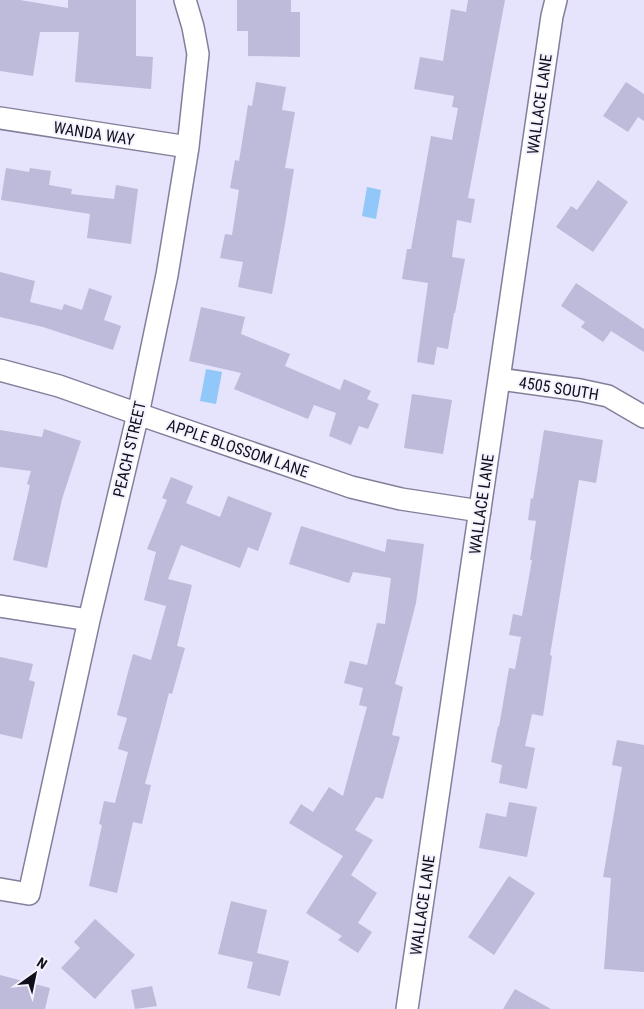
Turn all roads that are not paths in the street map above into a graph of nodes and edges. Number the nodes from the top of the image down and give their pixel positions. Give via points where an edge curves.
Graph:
1 (185, 0) edge
2 (556, 0) edge
3 (0, 118) edge
4 (188, 147) junction
5 (0, 370) edge
6 (499, 379) junction
7 (138, 414) junction
8 (644, 417) edge
9 (480, 511) junction
10 (0, 606) edge
11 (89, 620) junction
12 (0, 889) edge
13 (406, 1009) edge

1 - 4 street, PEACH STREET via 198,54
2 - 6 street, WALLACE LANE
3 - 4 street, WANDA WAY
4 - 7 street, PEACH STREET via 167,275
5 - 7 street, APPLE BLOSSOM LANE via 59,386
6 - 8 street, 4505 SOUTH via 608,396
6 - 9 street, WALLACE LANE
7 - 9 street, APPLE BLOSSOM LANE via 351,487 401,500
7 - 11 street, PEACH STREET
9 - 13 street, WALLACE LANE
10 - 11 street
11 - 12 street, PEACH STREET via 29,894

